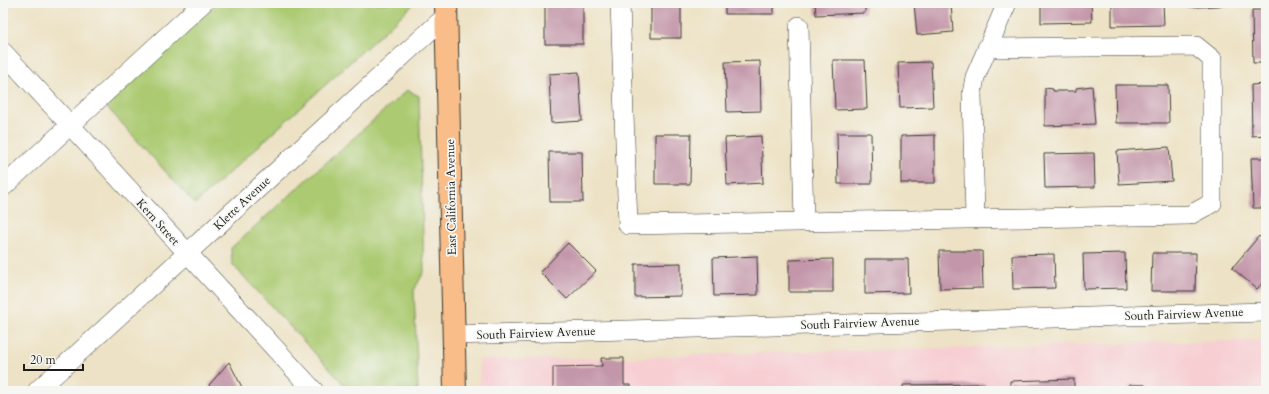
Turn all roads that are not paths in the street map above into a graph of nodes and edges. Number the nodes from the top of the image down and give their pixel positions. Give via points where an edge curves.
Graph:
1 (203, 3) edge
2 (620, 3) edge
3 (1007, 3) edge
4 (446, 9) edge
5 (799, 26) dead end
6 (987, 48) junction
7 (3, 52) edge
8 (70, 125) junction
9 (3, 187) edge
10 (975, 219) junction
11 (804, 222) junction
12 (187, 253) junction
13 (1266, 312) edge
14 (454, 335) junction
15 (38, 391) edge
16 (314, 391) edge
17 (456, 391) edge

1 - 8 street
2 - 11 street via 628,225
3 - 6 street
4 - 12 street, Klette Avenue
4 - 14 main road, East California Avenue
5 - 11 street
6 - 10 street via 975,77 972,94
6 - 10 street via 1196,46 1212,59 1212,203 1190,215
7 - 8 street, Kern Street
8 - 9 street
8 - 12 street, Kern Street
10 - 11 street
12 - 15 street, Klette Avenue
12 - 16 street, Kern Street
13 - 14 street, South Fairview Avenue
14 - 17 main road, East California Avenue

